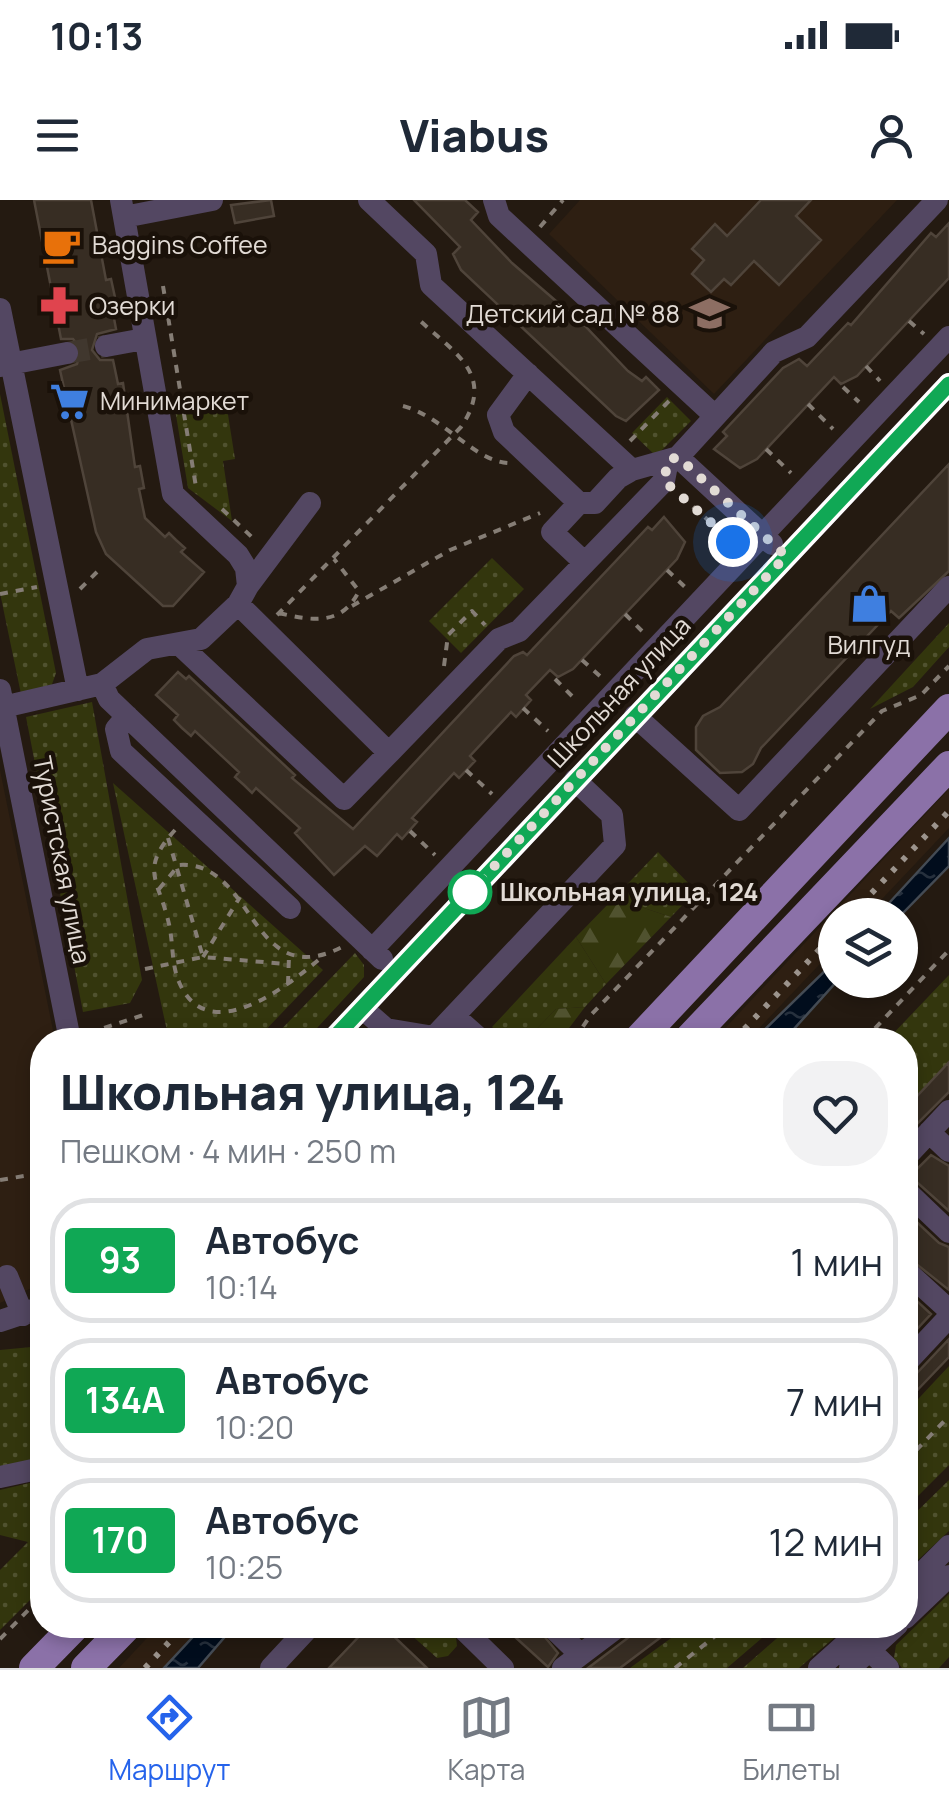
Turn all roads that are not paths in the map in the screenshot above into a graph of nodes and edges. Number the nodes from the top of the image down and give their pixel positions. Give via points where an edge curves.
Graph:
1 (212, 200) edge
2 (368, 200) edge
3 (494, 200) edge
4 (938, 200) edge
5 (122, 209) edge
6 (0, 309) edge
7 (938, 337) edge
8 (144, 339) junction
9 (106, 346) tunnel mouth
10 (67, 353) tunnel mouth
11 (6, 364) edge
12 (528, 374) junction
13 (949, 384) edge
14 (715, 416) junction
15 (670, 466) junction
16 (632, 470) junction
17 (310, 503) dead end
18 (580, 503) junction
19 (762, 536) junction
20 (786, 556) junction
21 (584, 562) junction
22 (249, 586) junction
23 (949, 587) edge
24 (182, 646) junction
25 (102, 684) junction
26 (78, 690) junction
27 (2, 698) edge
28 (949, 709) edge
29 (127, 716) junction
30 (635, 716) junction
31 (389, 753) junction
32 (949, 766) edge
33 (575, 780) junction
34 (290, 908) dead end
35 (366, 944) junction
36 (395, 972) junction
37 (362, 1008) junction
38 (454, 1016) junction
39 (75, 1028) edge
40 (343, 1028) edge
41 (385, 1028) edge
42 (443, 1028) edge
43 (468, 1028) edge
44 (649, 1028) edge
45 (699, 1028) edge
46 (949, 1112) edge
47 (929, 1132) junction
48 (918, 1144) edge
49 (949, 1151) edge
50 (918, 1202) edge
51 (949, 1232) edge
52 (6, 1276) dead end
53 (918, 1283) edge
54 (22, 1314) edge
55 (949, 1314) edge
56 (918, 1346) edge
57 (30, 1471) edge
58 (0, 1477) edge
59 (949, 1546) edge
60 (949, 1576) edge
61 (918, 1577) edge
62 (918, 1606) edge
63 (63, 1638) edge
64 (115, 1638) edge
65 (300, 1638) edge
66 (472, 1638) edge
67 (558, 1638) edge
68 (601, 1638) edge
69 (863, 1638) edge
70 (864, 1638) edge
71 (865, 1638) edge
72 (571, 1661) edge
73 (34, 1668) edge
74 (86, 1668) edge
75 (271, 1668) edge
76 (503, 1668) edge
77 (819, 1668) edge
78 (850, 1668) edge
79 (888, 1668) edge

1 - 5 street
2 - 12 street via 426,254 431,285
3 - 14 street via 499,216
4 - 14 street via 808,337 774,352
5 - 8 street
6 - 11 street
7 - 19 street
8 - 9 street
8 - 22 street via 174,494 238,554
10 - 11 street
11 - 26 street via 65,590
12 - 16 street
12 - 18 street via 498,414 504,432
13 - 20 street, Школьная улица
14 - 15 street
15 - 16 street
15 - 19 street
15 - 21 street
16 - 18 street via 594,504
17 - 22 street
18 - 21 street via 552,532
19 - 20 street
19 - 35 street
20 - 30 street, Школьная улица
21 - 31 street
22 - 24 street via 202,639
22 - 31 street via 271,621
23 - 30 street via 739,810
24 - 25 street via 147,649
24 - 31 street via 344,799
25 - 26 street
25 - 29 street
26 - 27 street
27 - 39 street, Туристская улица via 30,880
28 - 44 main road
29 - 34 street via 116,728 121,751
29 - 35 street
30 - 33 street, Школьная улица
32 - 45 main road
33 - 36 street, Школьная улица
33 - 38 street via 612,815 615,845
35 - 36 street
36 - 37 street, Школьная улица
37 - 40 street, Школьная улица
37 - 41 street
38 - 42 street
38 - 43 street
46 - 47 street
47 - 48 street
47 - 49 street
50 - 51 street
52 - 54 street
53 - 55 street
55 - 56 street
57 - 58 street
59 - 61 street
60 - 62 street
63 - 73 main road
64 - 74 main road
65 - 75 street
66 - 76 street
67 - 72 street
68 - 72 street
69 - 77 street
70 - 78 street
71 - 79 street

